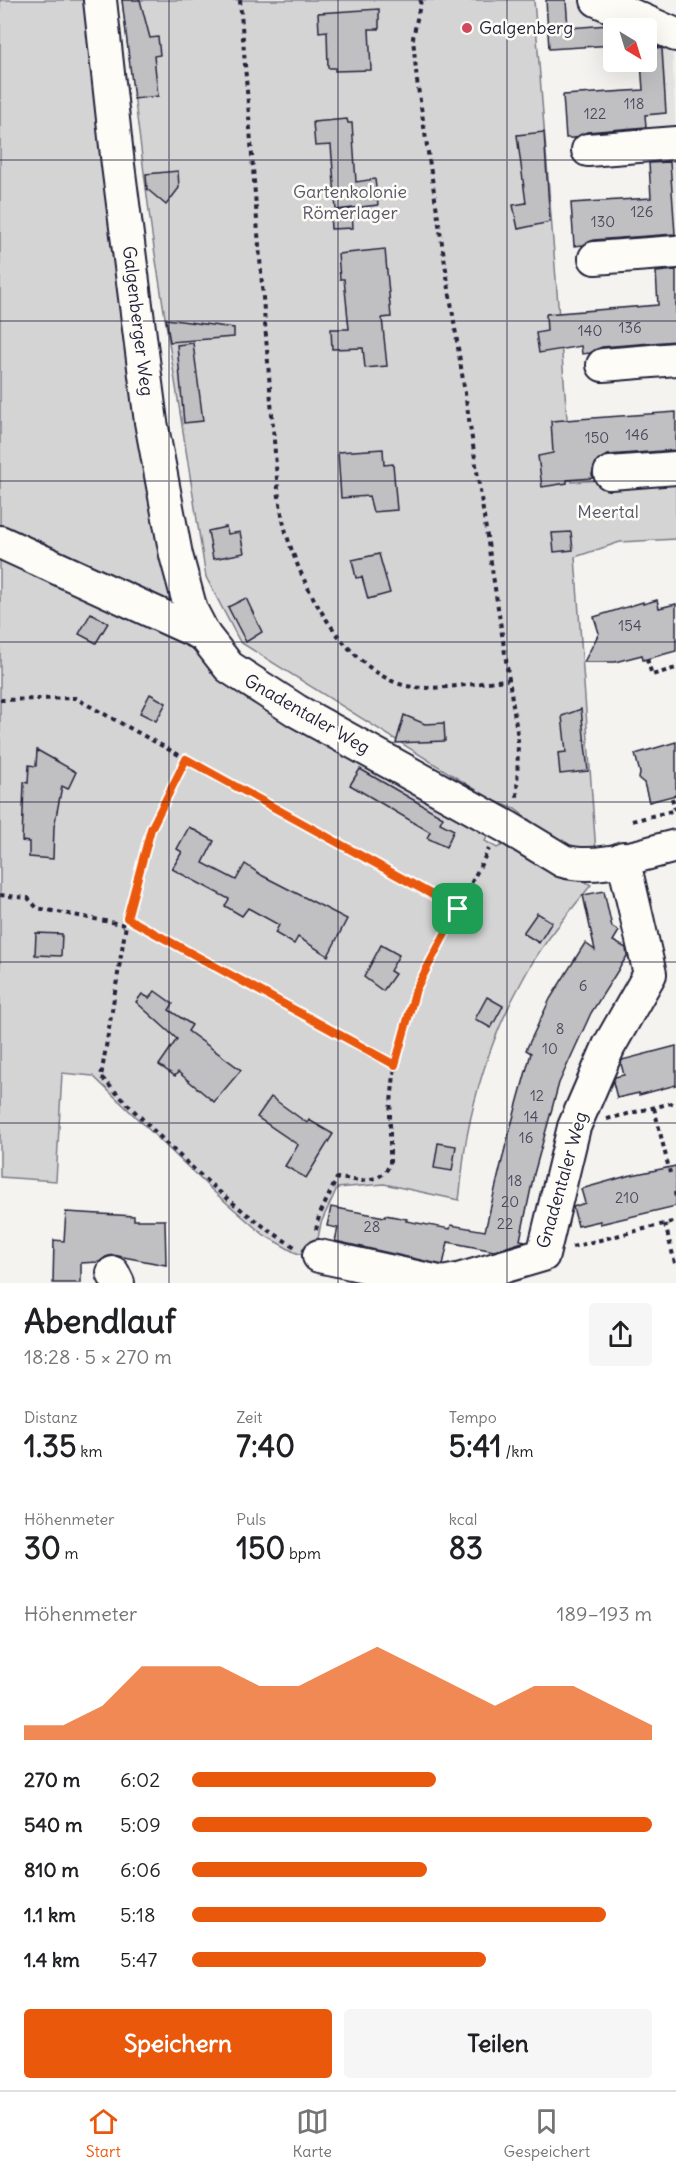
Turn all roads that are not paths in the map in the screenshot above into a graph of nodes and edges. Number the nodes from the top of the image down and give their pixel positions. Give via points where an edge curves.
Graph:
1 (100, 0) edge
2 (597, 0) edge
3 (676, 34) edge
4 (676, 143) edge
5 (588, 150) dead end
6 (676, 252) edge
7 (596, 258) dead end
8 (676, 359) edge
9 (603, 365) dead end
10 (676, 468) edge
11 (610, 472) dead end
12 (0, 542) edge
13 (204, 635) junction
14 (676, 846) edge
15 (633, 856) junction
16 (664, 939) dead end
17 (311, 1247) road end
18 (397, 1278) edge
19 (458, 1282) edge

1 - 13 street, Galgenberger Weg via 151,422 176,555 191,610
2 - 3 street
4 - 5 street
6 - 7 street
8 - 9 street
10 - 11 street
12 - 13 street, Gnadentaler Weg
13 - 15 street, Gnadentaler Weg via 228,667 297,711 554,857 573,864 592,864
14 - 15 street, Gnadentaler Weg
15 - 16 street
15 - 19 street, Gnadentaler Weg via 650,974 609,1046 574,1127 543,1255
17 - 18 street, Gnadentaler Weg
18 - 19 street, Gnadentaler Weg

